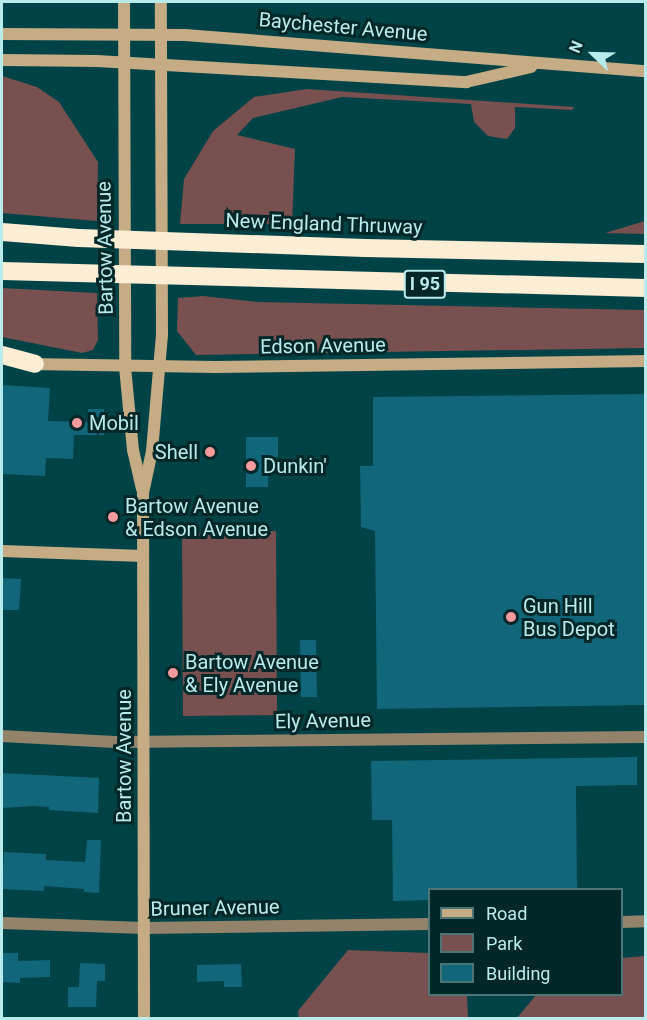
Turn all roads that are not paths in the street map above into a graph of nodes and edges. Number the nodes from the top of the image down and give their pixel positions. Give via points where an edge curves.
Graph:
1 (124, 2) edge
2 (161, 2) edge
3 (2, 33) edge
4 (160, 34) junction
5 (122, 35) junction
6 (2, 60) edge
7 (122, 63) junction
8 (160, 64) junction
9 (541, 64) junction
10 (643, 69) edge
11 (2, 232) edge
12 (645, 254) edge
13 (2, 271) edge
14 (645, 288) edge
15 (2, 355) edge
16 (645, 361) edge
17 (2, 363) edge
18 (35, 364) junction
19 (125, 367) junction
20 (159, 367) junction
21 (143, 493) junction
22 (2, 551) edge
23 (143, 556) junction
24 (2, 736) edge
25 (645, 737) edge
26 (143, 741) junction
27 (645, 921) edge
28 (623, 922) edge
29 (2, 923) edge
30 (428, 924) edge
31 (144, 928) junction
32 (144, 1018) edge

1 - 5 main road, Bartow Avenue
2 - 4 main road, Bartow Avenue
3 - 5 main road, Baychester Avenue
4 - 5 main road, Baychester Avenue
4 - 8 main road, Bartow Avenue
4 - 9 main road, Baychester Avenue via 381,48
5 - 7 main road, Bartow Avenue
6 - 7 main road
7 - 8 main road
7 - 19 main road, Bartow Avenue
8 - 9 main road via 466,82
8 - 20 main road, Bartow Avenue
9 - 10 main road, Baychester Avenue
11 - 12 highway, New England Thruway / I 95 via 79,238
13 - 14 highway, I 95
15 - 18 highway
16 - 20 main road, Edson Avenue
17 - 18 main road, Edson Avenue
18 - 19 main road, Edson Avenue
19 - 20 main road, Edson Avenue
19 - 21 main road, Bartow Avenue
20 - 21 main road, Bartow Avenue via 152,451
21 - 23 main road, Bartow Avenue
22 - 23 main road
23 - 26 main road, Bartow Avenue
24 - 26 street, Ely Avenue
25 - 26 street, Ely Avenue
26 - 31 main road, Bartow Avenue
27 - 28 street
29 - 31 street, Bruner Avenue
30 - 31 street, Bruner Avenue
31 - 32 main road, Bartow Avenue

